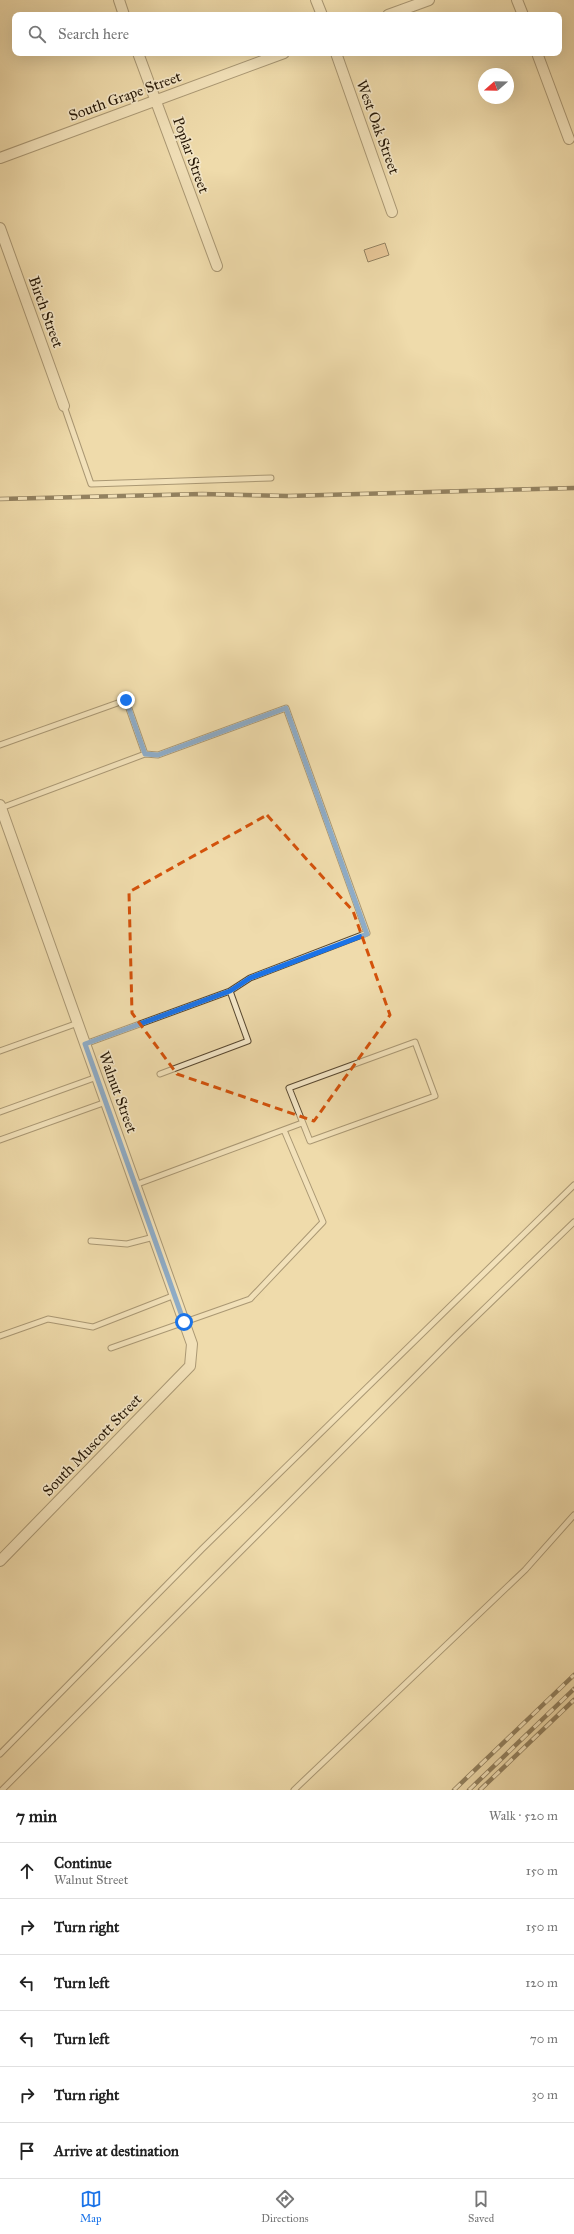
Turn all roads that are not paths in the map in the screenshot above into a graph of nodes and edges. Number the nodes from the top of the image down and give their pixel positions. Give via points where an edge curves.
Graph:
1 (119, 0) edge
2 (316, 0) edge
3 (429, 0) edge
4 (517, 0) edge
5 (123, 12) edge
6 (321, 12) edge
7 (396, 12) edge
8 (522, 12) edge
9 (139, 56) edge
10 (276, 56) edge
11 (337, 56) edge
12 (538, 56) edge
13 (155, 100) junction
14 (569, 139) dead end
15 (0, 158) edge
16 (392, 212) dead end
17 (0, 228) edge
18 (217, 266) dead end
19 (64, 406) joint
20 (271, 478) dead end
21 (0, 745) edge
22 (145, 754) junction
23 (0, 807) edge
24 (230, 991) junction
25 (78, 1023) junction
26 (85, 1044) junction
27 (0, 1051) edge
28 (160, 1074) dead end
29 (97, 1077) junction
30 (106, 1102) junction
31 (0, 1112) edge
32 (302, 1123) junction
33 (284, 1130) junction
34 (0, 1140) edge
35 (135, 1184) junction
36 (574, 1185) edge
37 (574, 1222) edge
38 (154, 1237) junction
39 (91, 1241) dead end
40 (175, 1295) junction
41 (184, 1322) junction
42 (0, 1336) edge
43 (192, 1344) joint
44 (111, 1348) dead end
45 (574, 1515) edge
46 (0, 1561) edge
47 (0, 1754) edge
48 (2, 1790) edge
49 (294, 1790) edge

1 - 5 street
2 - 6 street
3 - 7 street
4 - 8 street
9 - 13 street, Poplar Street
10 - 13 street, South Grape Street
11 - 16 street, West Oak Street
12 - 14 street
13 - 15 street, South Grape Street
13 - 18 street, Poplar Street
17 - 19 street, Birch Street
19 - 20 lane via 91,484
21 - 22 lane via 126,700
22 - 23 lane
22 - 24 lane via 158,755 286,708 367,934 250,978
23 - 25 street, Walnut Street
24 - 26 lane
24 - 28 lane via 248,1042
25 - 26 street, Walnut Street
25 - 27 lane
26 - 29 street, Walnut Street
29 - 30 street, Walnut Street
29 - 31 lane
30 - 34 lane
30 - 35 street, Walnut Street
32 - 32 lane via 310,1141 435,1096 415,1042 289,1088
32 - 33 lane
33 - 35 lane
33 - 41 lane via 323,1222 250,1299
35 - 38 street, Walnut Street
36 - 47 lane via 202,1549
37 - 48 lane
38 - 39 lane via 127,1244
38 - 40 street, Walnut Street
40 - 41 street, Walnut Street
40 - 42 lane via 93,1327 48,1319
41 - 43 street, Walnut Street
41 - 44 lane
43 - 46 street, South Muscott Street via 190,1366
45 - 49 lane via 525,1570

